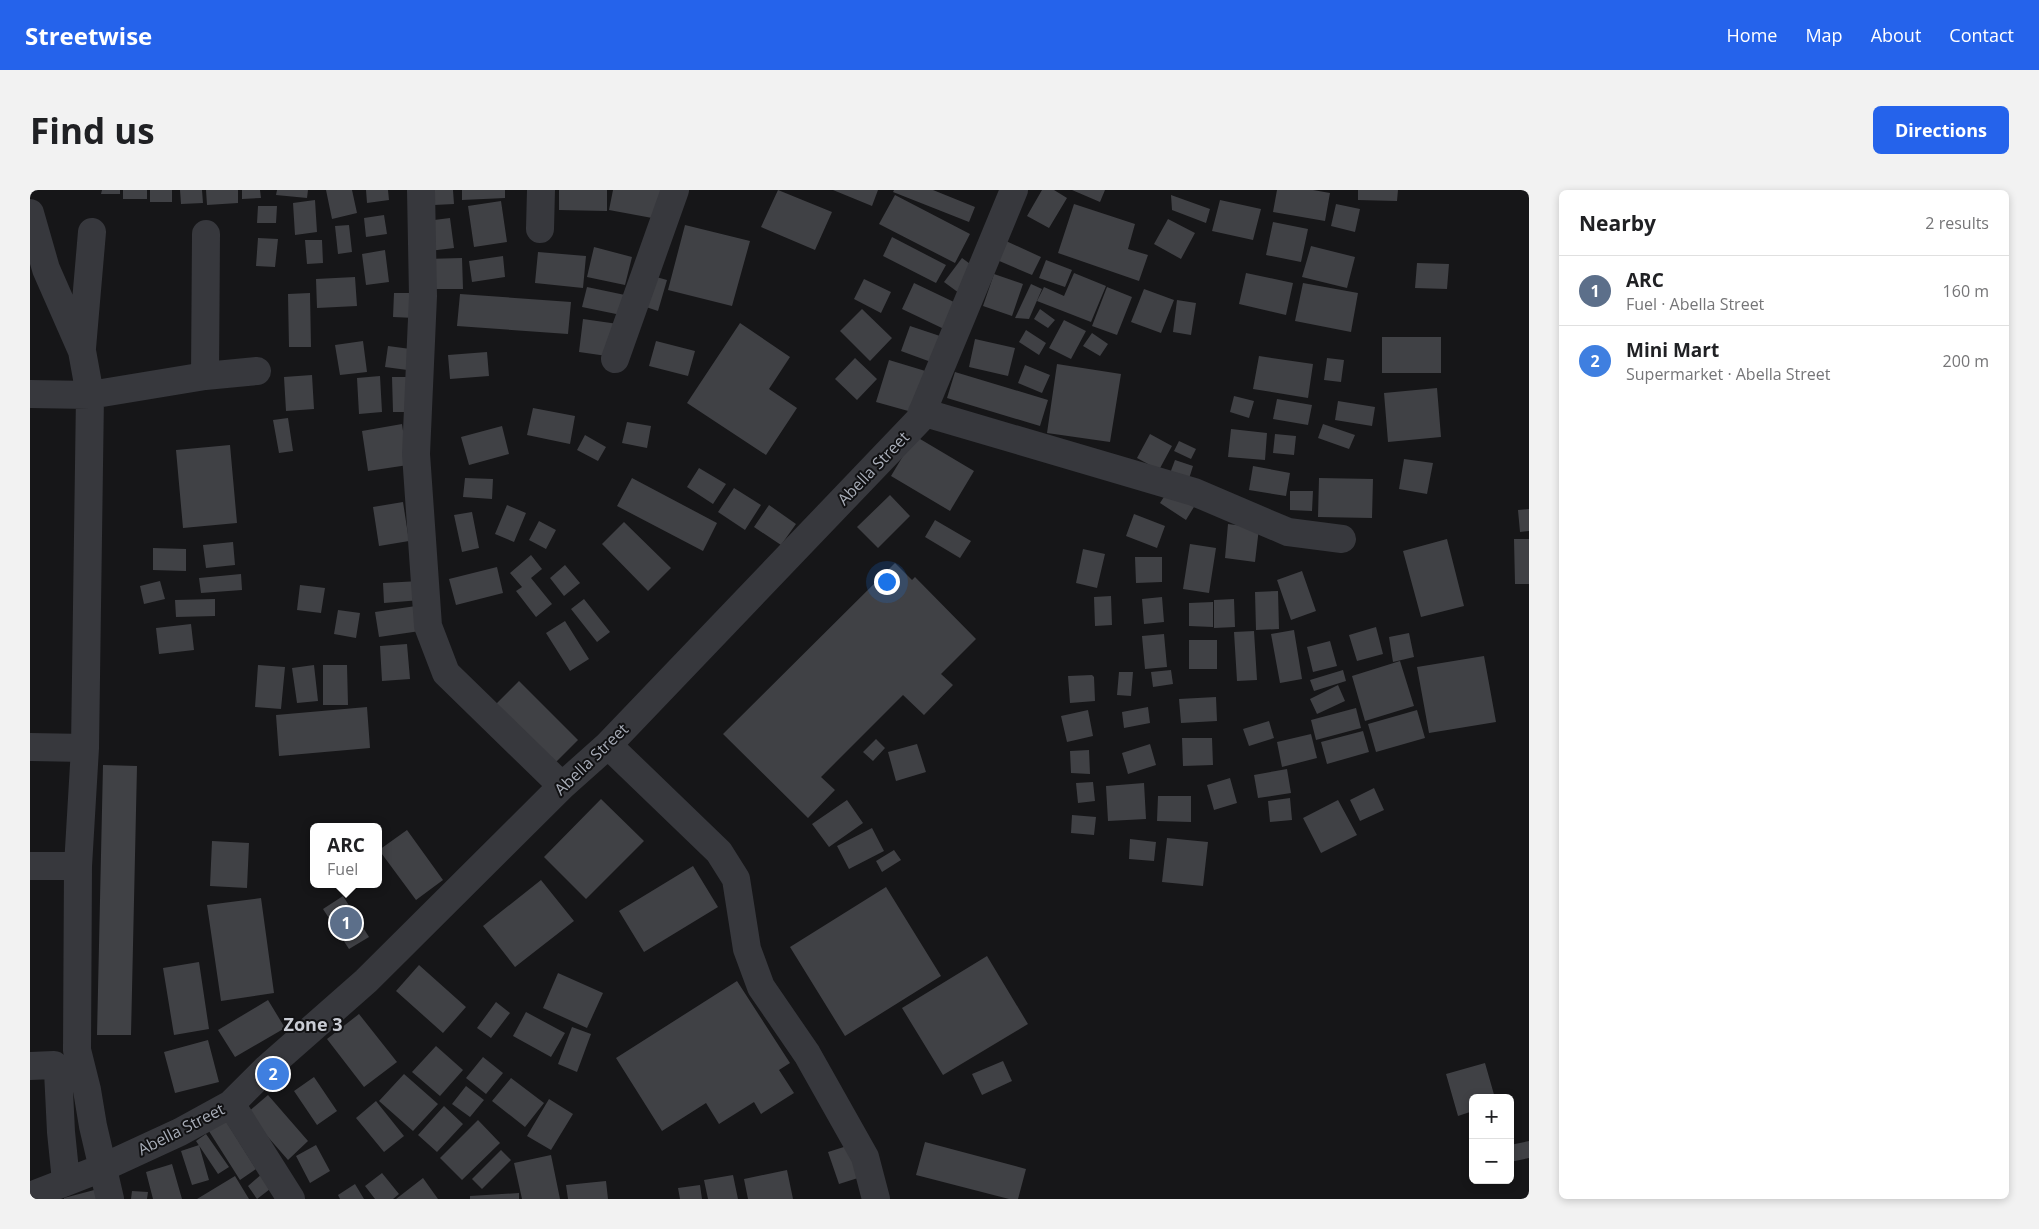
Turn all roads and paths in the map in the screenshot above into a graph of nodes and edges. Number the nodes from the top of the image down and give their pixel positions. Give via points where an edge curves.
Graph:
1 (421, 190) edge
2 (541, 190) edge
3 (675, 190) edge
4 (1014, 190) edge
5 (30, 213) edge
6 (540, 228) dead end
7 (92, 232) dead end
8 (206, 234) dead end
9 (38, 269) edge
10 (82, 351) junction
11 (615, 359) dead end
12 (257, 371) dead end
13 (205, 376) junction
14 (30, 394) edge
15 (90, 395) junction
16 (922, 412) junction
17 (1342, 539) dead end
18 (608, 745) junction
19 (30, 747) edge
20 (85, 748) junction
21 (562, 786) junction
22 (30, 866) edge
23 (78, 866) junction
24 (30, 1066) edge
25 (231, 1104) junction
26 (93, 1126) junction
27 (61, 1132) junction
28 (102, 1168) junction
29 (66, 1181) junction
30 (30, 1196) edge
31 (110, 1199) edge
32 (291, 1199) edge
33 (876, 1199) edge

1 - 21 street via 423,296 416,454 428,626 446,673
2 - 6 street
3 - 11 street
4 - 16 street, Abella Street
5 - 9 street
7 - 10 street
8 - 13 street
9 - 10 street
10 - 15 street
12 - 13 street
13 - 15 street
14 - 15 street
15 - 20 street
16 - 17 street via 1194,492 1288,532
16 - 18 street, Abella Street via 919,420
18 - 21 street, Abella Street
18 - 33 street via 719,852 736,879 747,949 762,987 807,1054 865,1157
19 - 20 street
20 - 23 street
21 - 25 street, Abella Street via 366,981
22 - 23 street
23 - 26 street via 77,1050
24 - 27 street via 54,1065 57,1068
25 - 28 street, Abella Street
25 - 32 street
26 - 27 street
26 - 28 street
27 - 29 street
28 - 29 street, Abella Street
28 - 31 street
29 - 30 street, Abella Street

